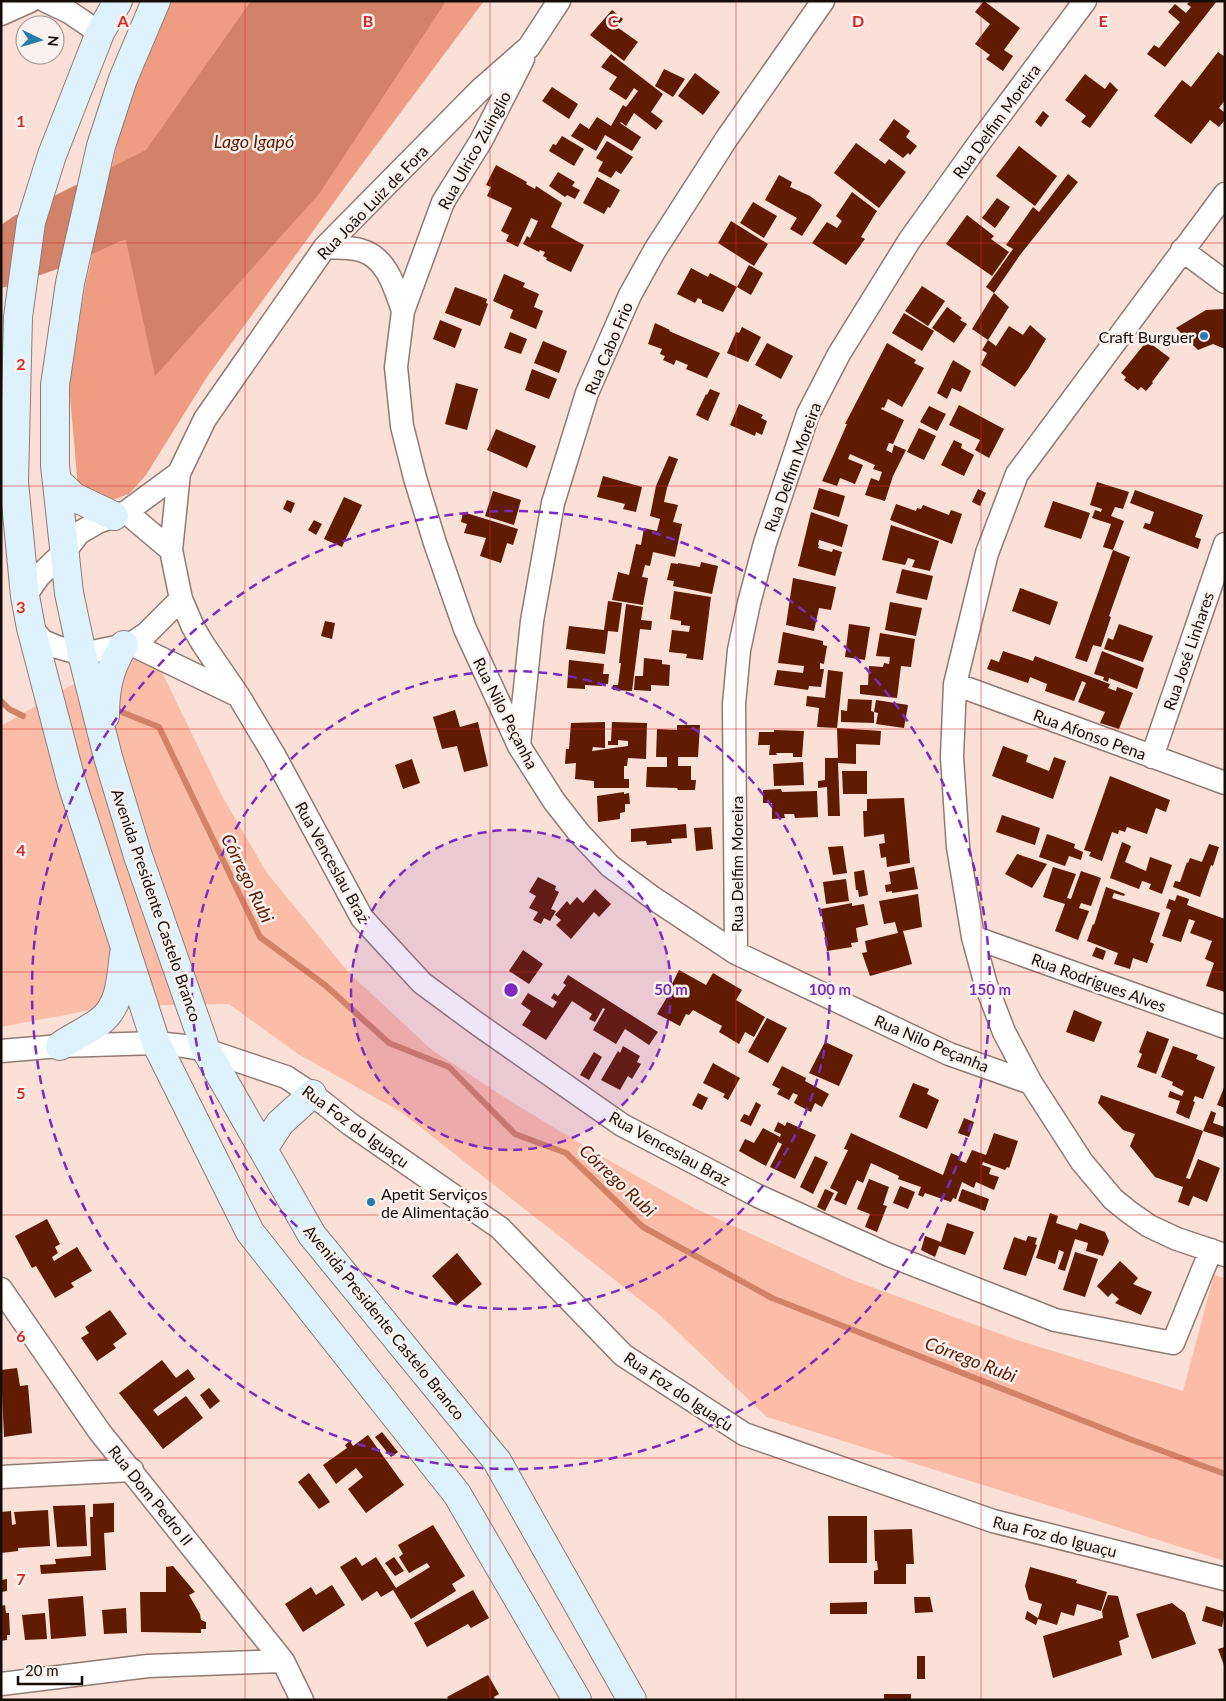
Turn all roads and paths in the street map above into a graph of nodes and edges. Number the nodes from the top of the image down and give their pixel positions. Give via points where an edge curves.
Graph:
1 (30, 1) edge
2 (46, 1) edge
3 (118, 1) edge
4 (156, 1) edge
5 (559, 1) edge
6 (823, 1) edge
7 (1085, 1) edge
8 (1, 14) edge
9 (100, 33) junction
10 (529, 47) junction
11 (1225, 194) edge
12 (325, 247) junction
13 (1182, 250) junction
14 (1225, 282) edge
15 (403, 311) junction
16 (179, 473) junction
17 (57, 481) junction
18 (120, 514) junction
19 (1225, 544) edge
20 (171, 550) junction
21 (65, 551) junction
22 (25, 596) junction
23 (181, 599) junction
24 (31, 628) junction
25 (127, 645) junction
26 (82, 654) junction
27 (955, 684) junction
28 (238, 695) junction
29 (519, 746) junction
30 (108, 757) junction
31 (1152, 757) junction
32 (1225, 783) edge
33 (973, 937) junction
34 (125, 948) junction
35 (736, 953) junction
36 (1225, 1027) edge
37 (156, 1043) junction
38 (60, 1046) junction
39 (206, 1050) junction
40 (1, 1051) edge
41 (1031, 1083) junction
42 (312, 1094) junction
43 (263, 1149) junction
44 (1218, 1252) edge
45 (1, 1289) edge
46 (132, 1470) junction
47 (1, 1477) edge
48 (1225, 1579) edge
49 (283, 1661) junction
50 (1, 1684) edge
51 (624, 1697) edge
52 (302, 1700) edge
53 (576, 1700) edge

1 - 8 street
2 - 9 street
3 - 9 main road
4 - 17 main road, Avenida Presidente Castelo Branco via 123,79 101,146 70,282 54,385
5 - 10 street, Rua João Luiz de Fora
6 - 29 street, Rua Cabo Frio via 727,138 655,250 630,295 588,393 553,503 532,622
7 - 35 street, Rua Delfim Moreira via 909,241 839,354 808,414 765,543 739,650 734,704
9 - 22 main road via 52,155 31,222 18,317 14,482
10 - 12 street, Rua João Luiz de Fora via 480,90
10 - 15 street, Rua Ulrico Zuinglio via 481,140 443,202
11 - 13 street
12 - 15 street via 361,250 377,260 391,276
12 - 16 street, Rua João Luiz de Fora via 205,419
13 - 14 street
13 - 27 street via 1017,474 987,554
15 - 29 street, Rua Nilo Peçanha via 396,367 402,426 415,478 465,629
16 - 18 street, Rua João Luiz de Fora
16 - 20 street, Rua João Luiz de Fora
17 - 18 main road via 74,498
17 - 21 main road, Avenida Presidente Castelo Branco
18 - 20 street
18 - 21 street via 80,533
19 - 31 street, Rua José Linhares
20 - 23 street
21 - 22 street via 38,576
21 - 26 main road, Avenida Presidente Castelo Branco via 69,593
22 - 24 main road
23 - 25 street via 146,634
23 - 28 street, Rua Venceslau Braz via 202,644
24 - 26 street via 43,641
24 - 34 main road via 72,784
25 - 26 street
25 - 28 street
25 - 30 main road via 111,668 105,696
26 - 30 main road, Avenida Presidente Castelo Branco
27 - 31 street, Rua Afonso Pena
27 - 33 street via 952,757 958,848
28 - 44 street, Rua Venceslau Braz via 362,918 422,983 622,1125 758,1196 862,1243 1055,1320 1172,1343
29 - 35 street, Rua Nilo Peçanha via 554,801 610,866
30 - 39 main road, Avenida Presidente Castelo Branco via 138,856
31 - 32 street, Rua Afonso Pena
33 - 36 street, Rua Rodrigues Alves
33 - 41 street via 986,985 1004,1032
34 - 37 main road
34 - 38 main road via 120,989 112,1009 102,1020
35 - 41 street, Rua Nilo Peçanha via 949,1054
37 - 38 street, Rua Foz do Iguaçu
37 - 39 street, Rua Foz do Iguaçu
37 - 53 main road via 250,1232 457,1494
38 - 40 street, Rua Foz do Iguaçu
39 - 42 street, Rua Foz do Iguaçu via 286,1078
39 - 43 main road, Avenida Presidente Castelo Branco
41 - 44 street via 1082,1162 1114,1199 1149,1226
42 - 43 main road via 280,1123
42 - 48 street, Rua Foz do Iguaçu via 500,1228 623,1355 744,1434 993,1521
43 - 51 main road, Avenida Presidente Castelo Branco via 312,1235 497,1461
45 - 46 street, Rua Dom Pedro II via 99,1431
46 - 47 street
46 - 49 street, Rua Dom Pedro II
49 - 50 street via 148,1666
49 - 52 street, Rua Dom Pedro II

